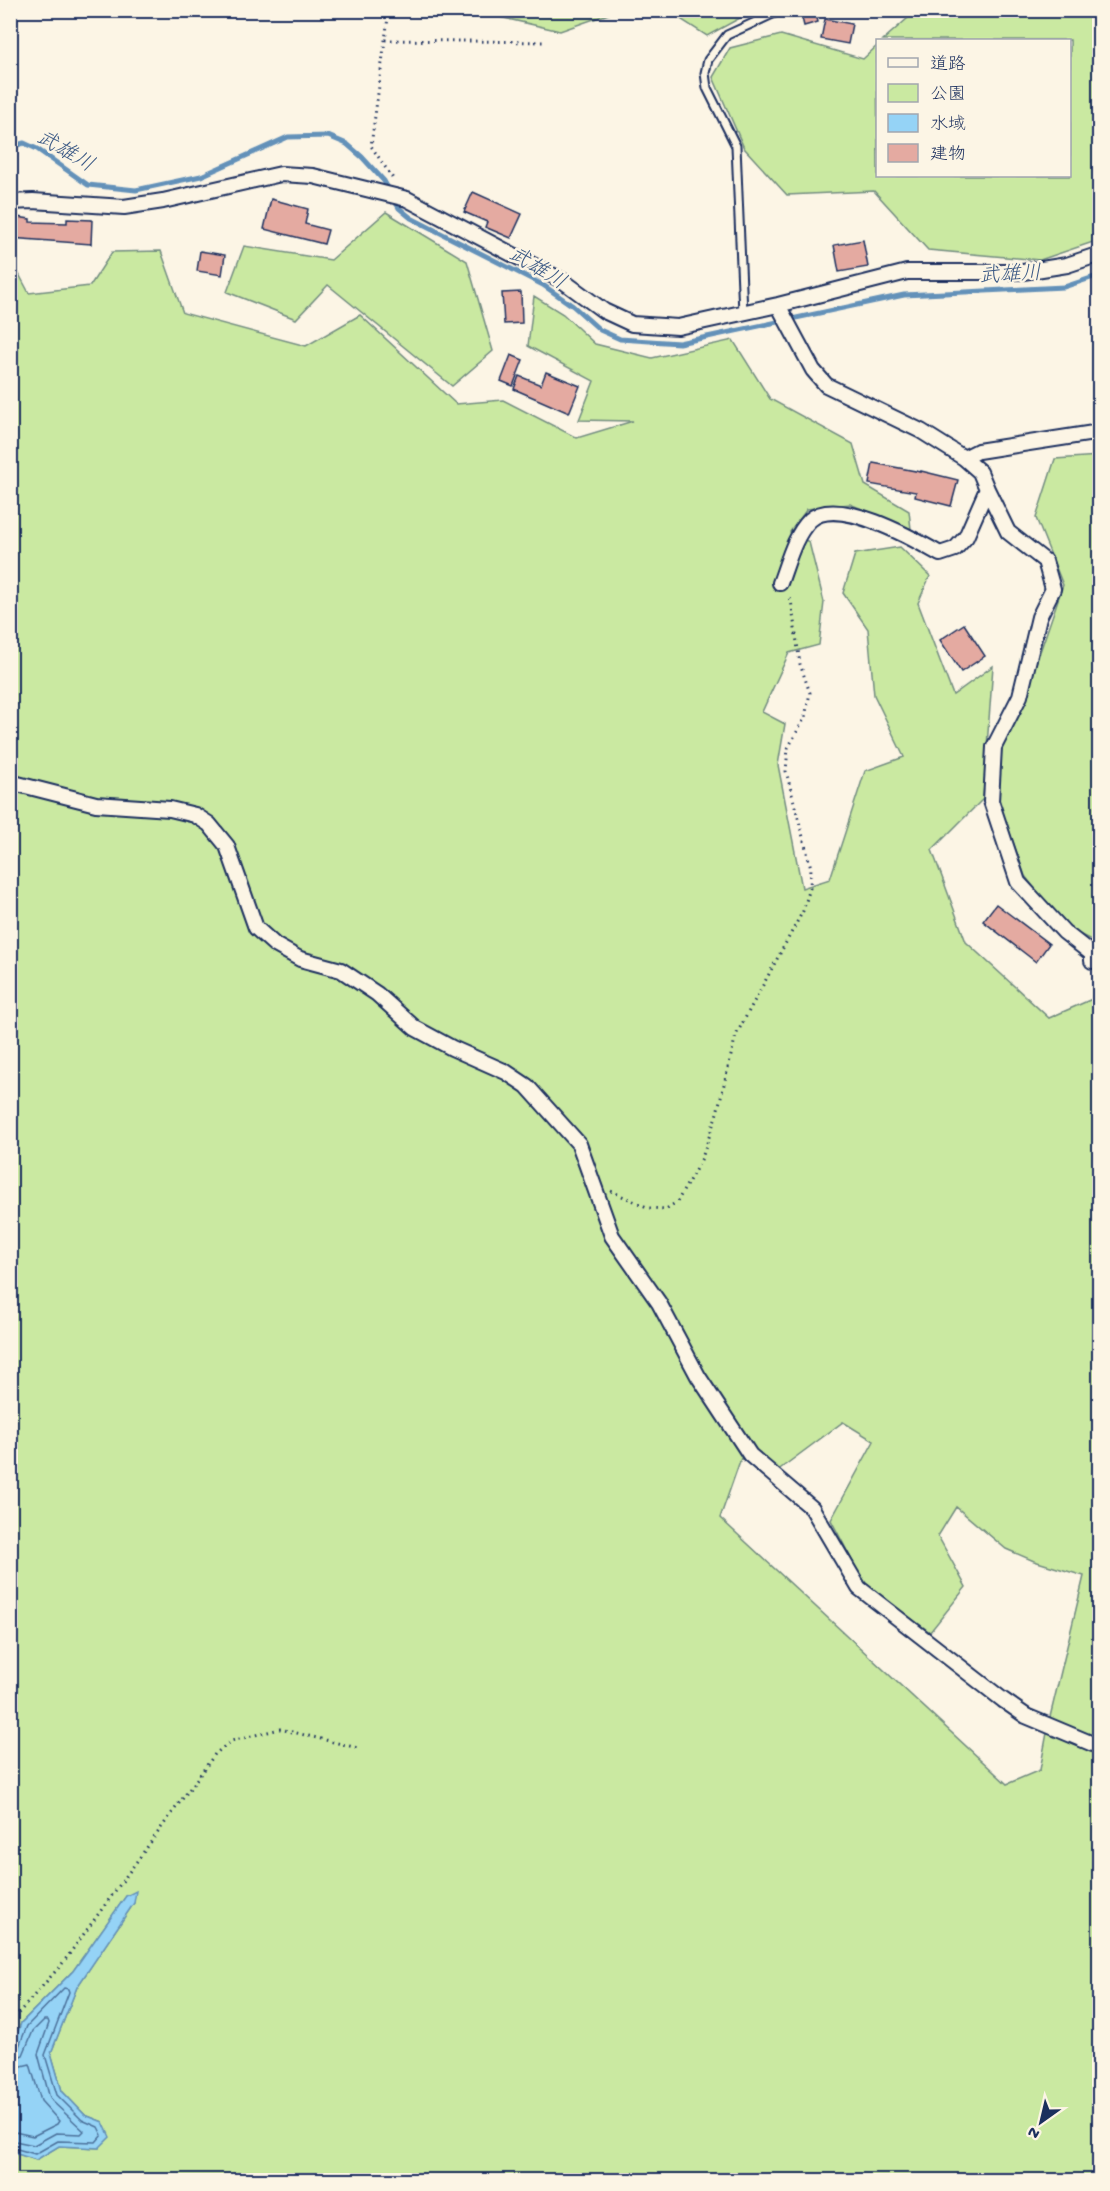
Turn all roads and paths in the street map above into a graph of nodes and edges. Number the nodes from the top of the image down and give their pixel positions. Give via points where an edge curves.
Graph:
1 (389, 10) edge
2 (775, 13) dead end
3 (385, 40) junction
4 (546, 42) dead end
5 (407, 198) junction
6 (10, 202) edge
7 (1100, 254) edge
8 (778, 305) junction
9 (743, 313) junction
10 (1100, 432) edge
11 (964, 458) junction
12 (987, 489) junction
13 (780, 583) joint
14 (10, 782) edge
15 (1092, 961) dead end
16 (593, 1178) junction
17 (1100, 1747) edge
18 (358, 1749) dead end
19 (10, 2029) edge

1 - 3 path
2 - 9 lane via 727,35 708,60 705,73 707,88 736,146
3 - 4 path
3 - 5 path via 371,146
5 - 6 street via 313,176 281,174 124,207
5 - 9 street via 632,324 678,327
7 - 8 street via 1067,265 1023,272 907,272
8 - 9 street
8 - 11 street via 813,370 826,385 921,431
10 - 11 street via 978,451
11 - 12 street via 980,472
12 - 13 street via 966,537 955,549 940,554 862,517 839,512 820,514 795,542
12 - 15 street via 1008,532 1045,561 1053,589 1038,617 1020,696 994,747 991,801 1018,882 1064,932 1092,954
13 - 16 path via 792,600 800,664 810,693 805,717 788,748 786,771 811,868 803,911 736,1035 702,1158 677,1202 666,1209 649,1208
14 - 16 street via 96,804 170,808 195,815 209,824 227,846 256,928 262,934 300,959 341,970 377,994 415,1028 527,1086 579,1144
16 - 17 street via 612,1236 659,1303 698,1376 750,1455 812,1508 859,1588 1026,1716
18 - 19 path via 280,1729 231,1741 215,1754

